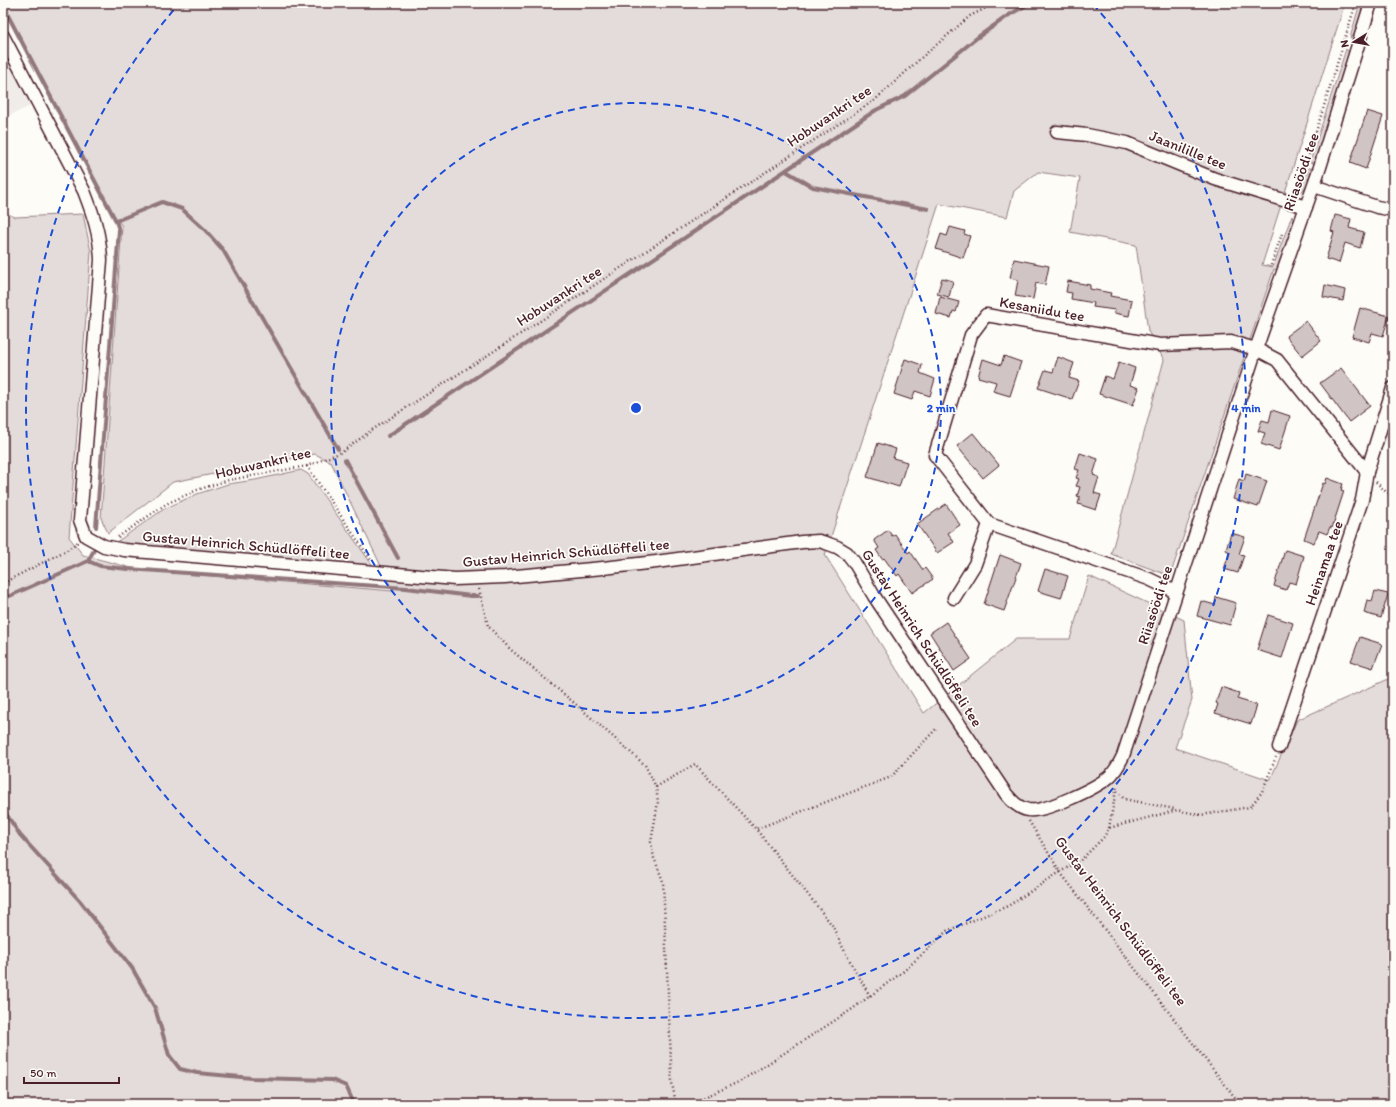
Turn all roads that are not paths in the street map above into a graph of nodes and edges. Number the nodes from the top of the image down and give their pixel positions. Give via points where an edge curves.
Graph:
1 (1371, 3) edge
2 (3, 36) edge
3 (1057, 132) dead end
4 (1314, 186) junction
5 (1306, 207) junction
6 (1393, 210) edge
7 (1256, 349) junction
8 (1393, 388) edge
9 (1367, 472) junction
10 (989, 524) junction
11 (1176, 592) junction
12 (954, 598) dead end
13 (1279, 747) road end
14 (1020, 808) joint

1 - 4 street, Riiasöödi tee
2 - 14 street, Gustav Heinrich Schüdlöffeli tee via 84,191 100,241 101,260 80,514 86,536 104,546 124,550 455,579 536,575 819,541 837,547 854,562 1006,794
3 - 5 street, Jaanilille tee via 1126,143 1215,179
4 - 5 street, Riiasöödi tee
4 - 6 street via 1377,208
5 - 7 street, Riiasöödi tee
7 - 9 street via 1277,360
7 - 10 street, Kesaniidu tee via 1231,342 1160,345 986,315 971,335 935,455
7 - 11 street, Riiasöödi tee
8 - 9 street, Heinamaa tee
9 - 13 street, Heinamaa tee via 1362,500
10 - 11 street via 1149,579
10 - 12 street via 975,564
11 - 14 street, Riiasöödi tee via 1122,756 1114,772 1083,793 1043,808

